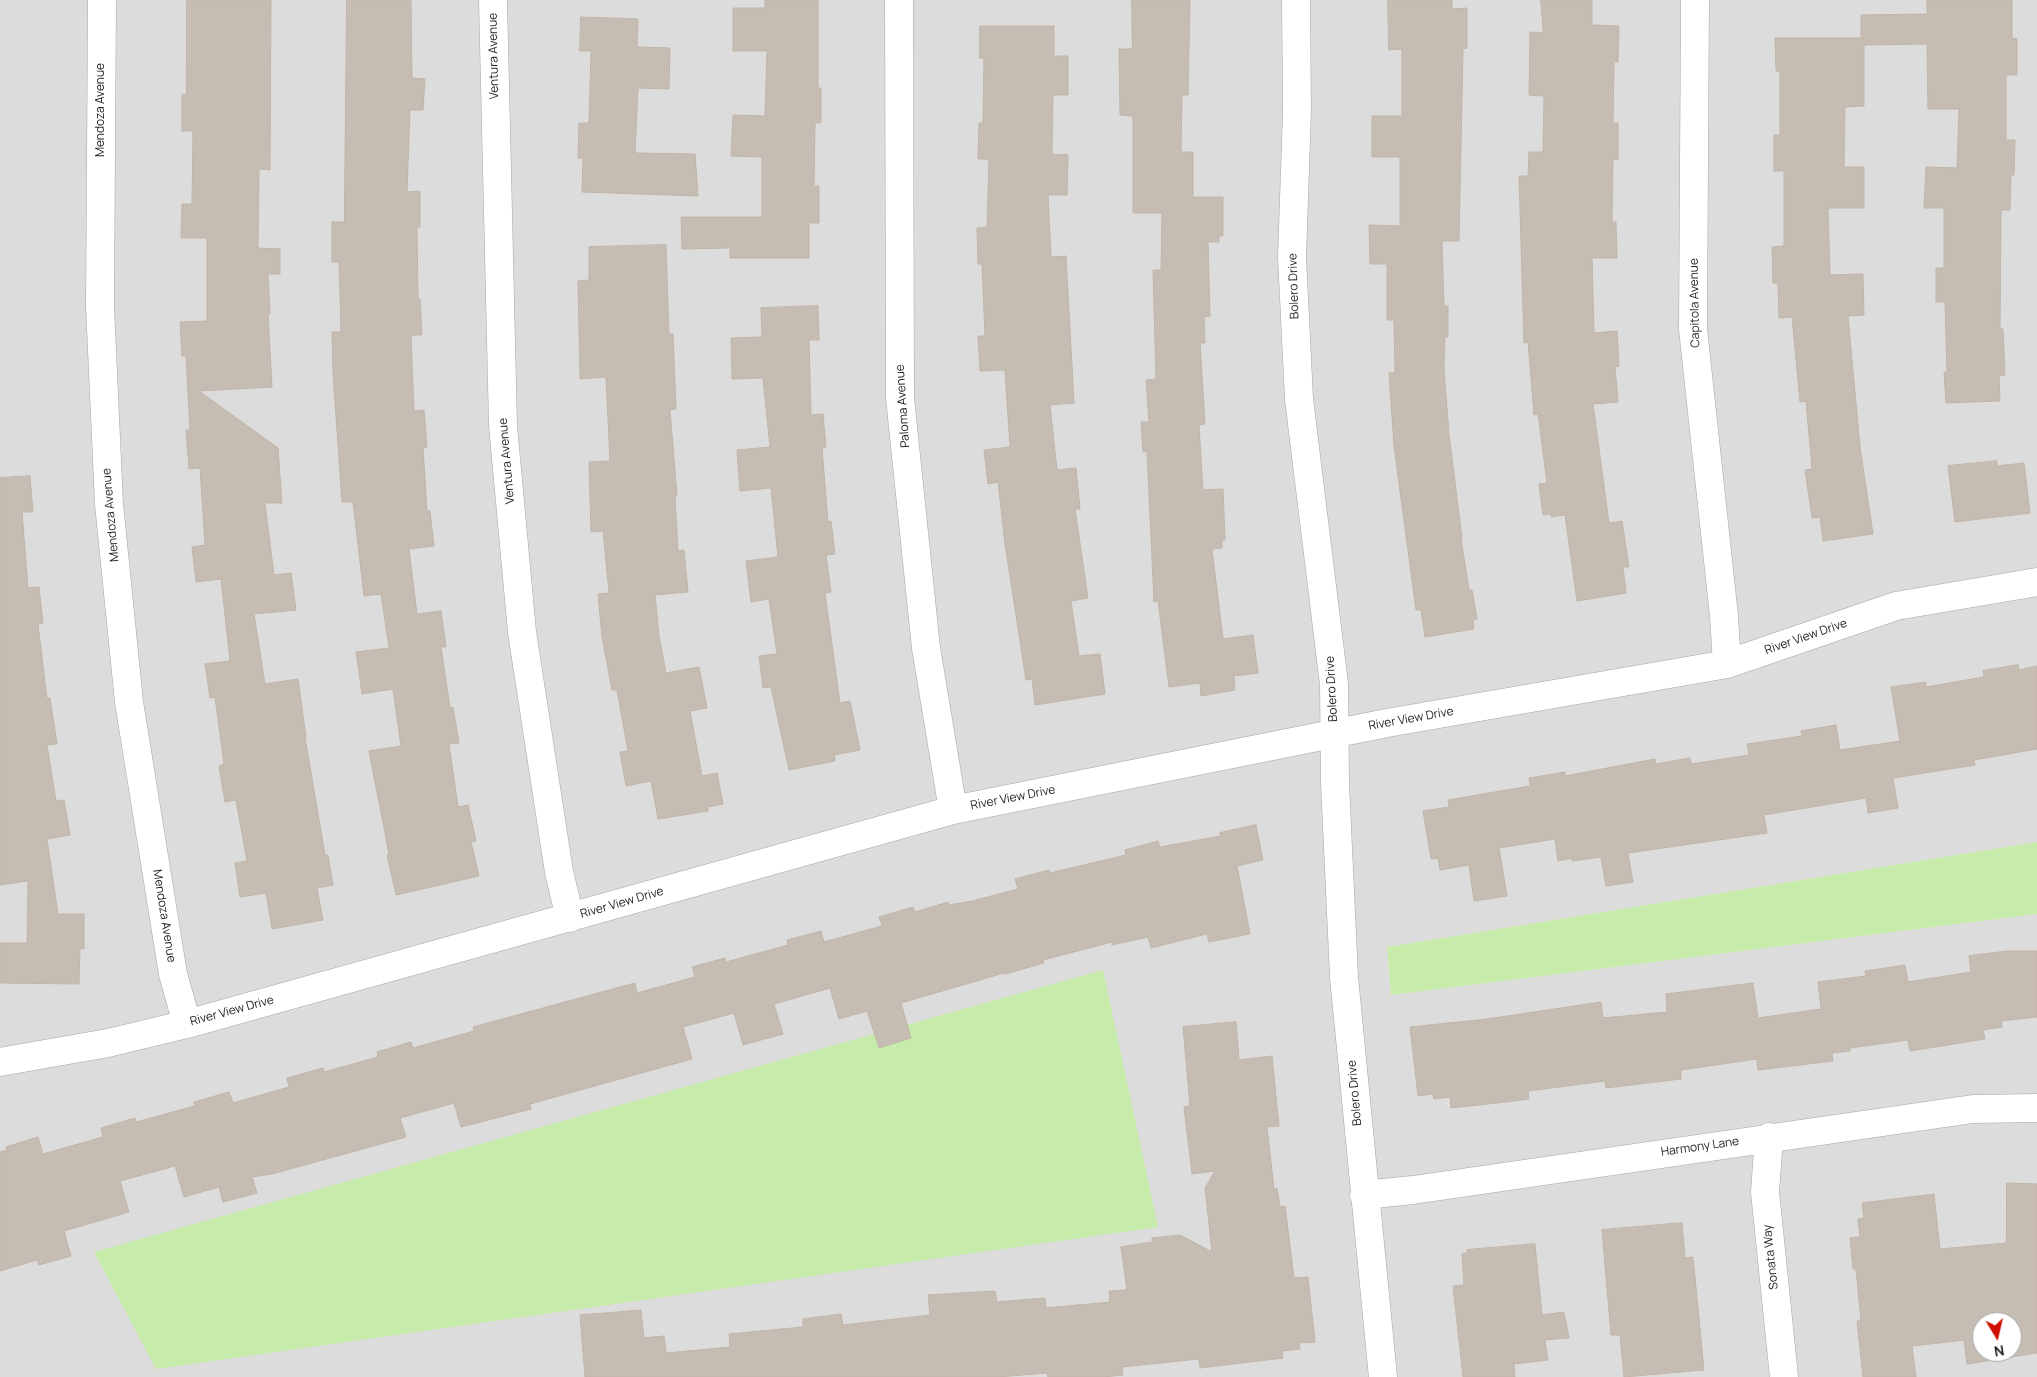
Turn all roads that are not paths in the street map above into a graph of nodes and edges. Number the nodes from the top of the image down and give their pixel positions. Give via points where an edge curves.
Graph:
1 (102, 0) edge
2 (493, 0) edge
3 (899, 0) edge
4 (1296, 0) edge
5 (1695, 0) edge
6 (2037, 582) edge
7 (1727, 664) junction
8 (1334, 734) junction
9 (953, 810) junction
10 (570, 918) junction
11 (186, 1024) junction
12 (0, 1062) edge
13 (2037, 1108) edge
14 (1768, 1137) junction
15 (1364, 1195) junction
16 (1383, 1377) edge
17 (1784, 1377) edge

1 - 11 street, Mendoza Avenue via 100,306 109,504 129,702 173,974
2 - 10 street, Ventura Avenue via 503,426 522,632 559,872
3 - 9 street, Paloma Avenue via 900,398 926,648
4 - 8 street, Bolero Drive via 1292,257 1299,399 1334,684
5 - 7 street, Capitola Avenue via 1693,330
6 - 7 street, River View Drive via 1896,606
7 - 8 street, River View Drive
8 - 9 street, River View Drive
8 - 15 street, Bolero Drive via 1344,977
9 - 10 street, River View Drive
10 - 11 street, River View Drive
11 - 12 street, River View Drive via 108,1043
13 - 14 street, Harmony Lane via 1973,1109
14 - 15 street, Harmony Lane
14 - 17 street, Sonata Way via 1765,1192
15 - 16 street, Bolero Drive

